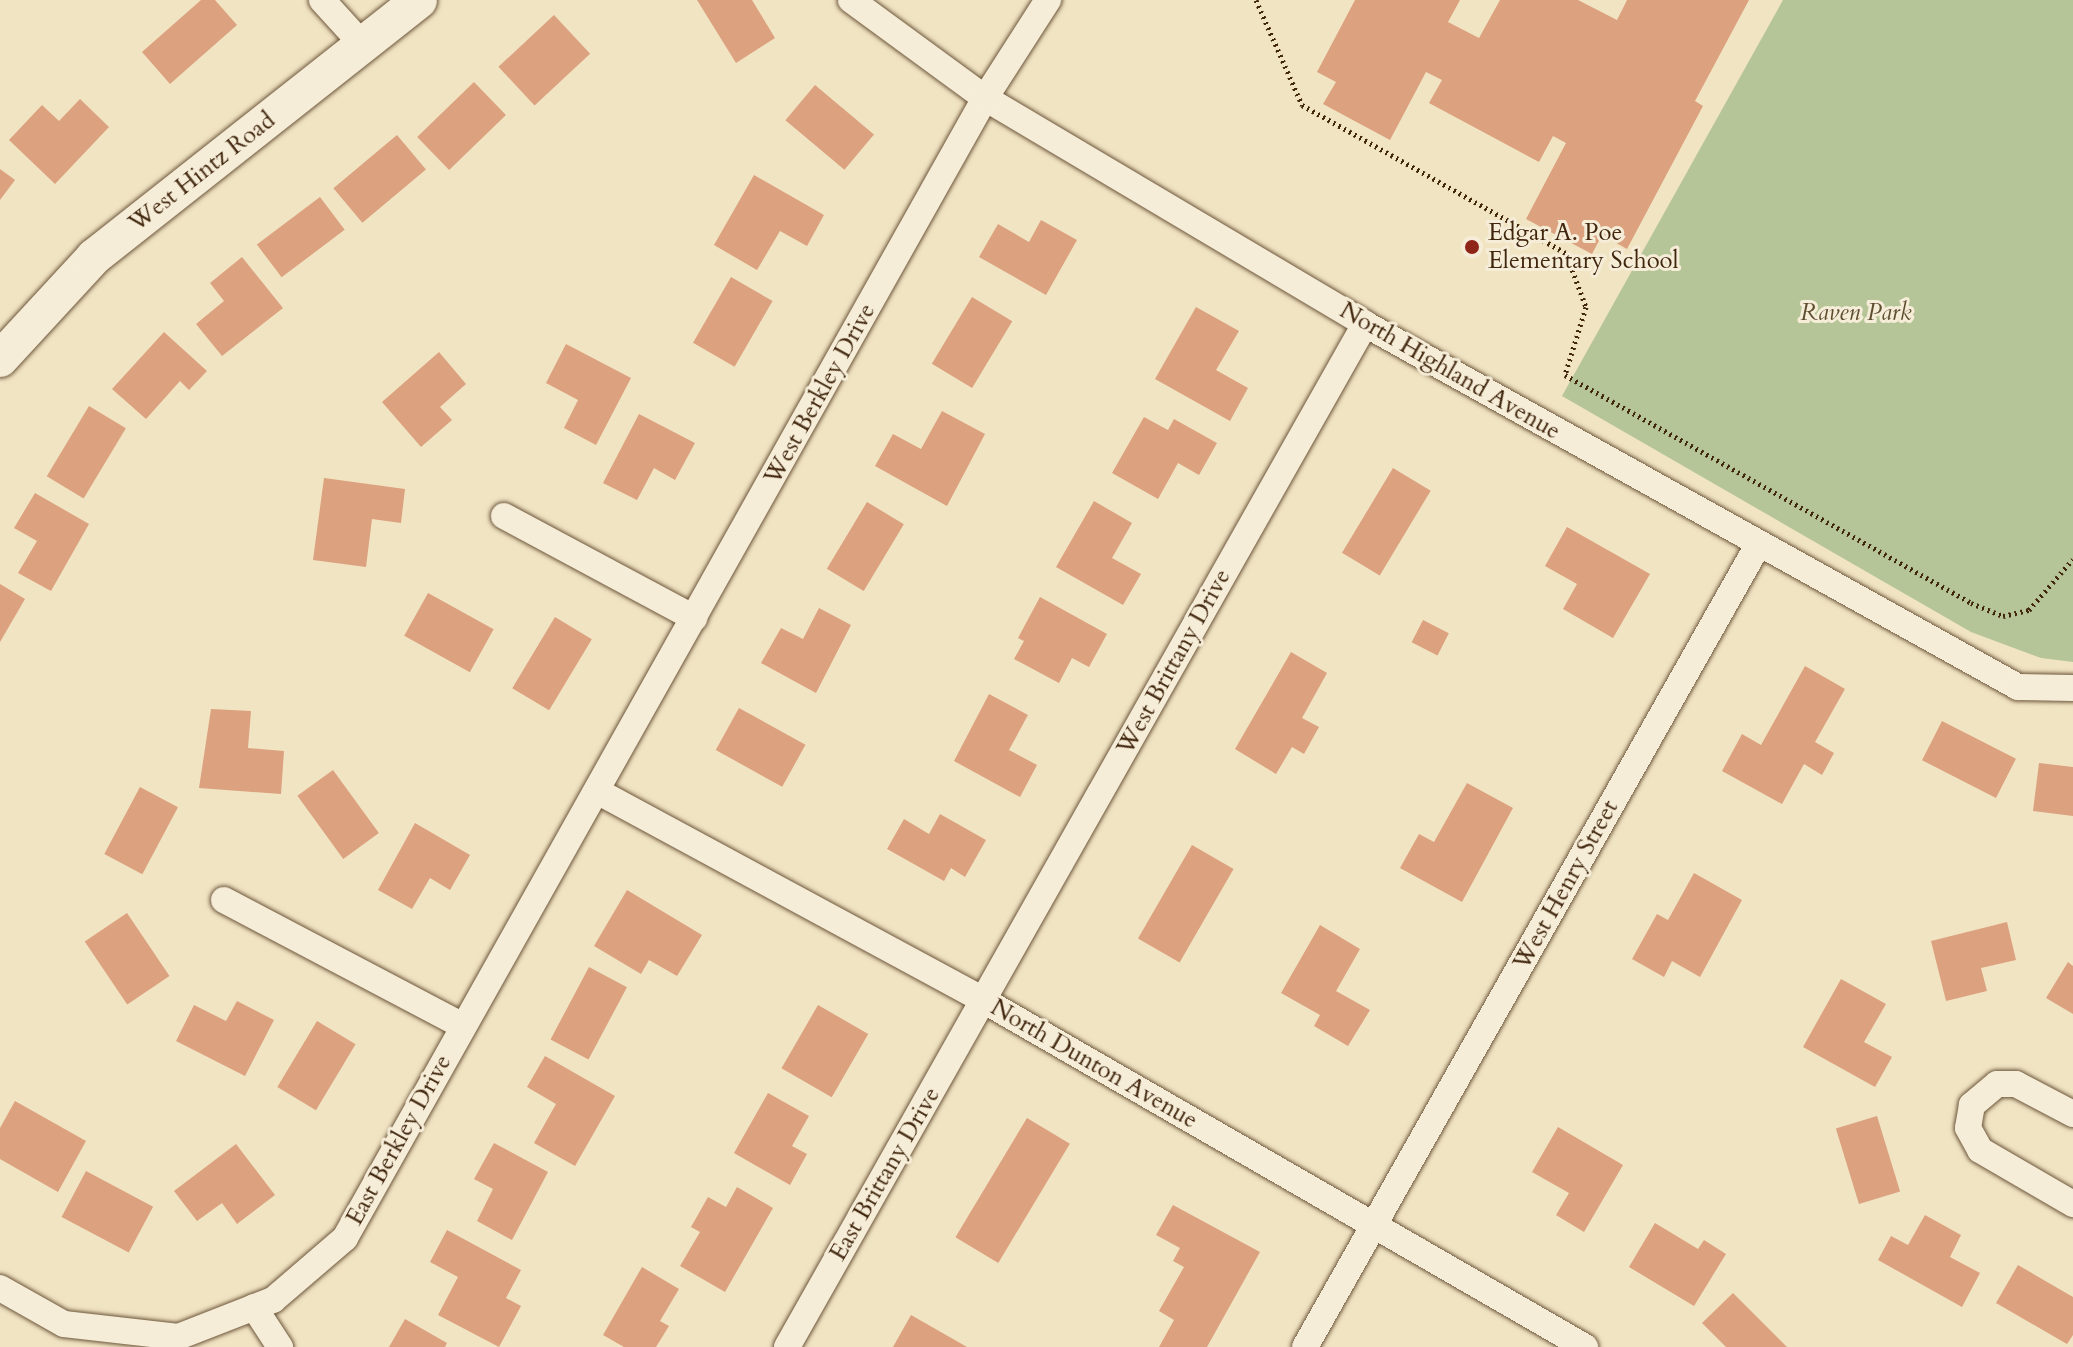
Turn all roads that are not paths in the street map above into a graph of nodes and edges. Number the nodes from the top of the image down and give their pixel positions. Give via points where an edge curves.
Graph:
1 (322, 0) edge
2 (419, 0) edge
3 (851, 0) edge
4 (1048, 0) edge
5 (363, 45) junction
6 (985, 98) junction
7 (1365, 324) junction
8 (0, 359) edge
9 (504, 516) dead end
10 (1758, 545) junction
11 (694, 618) junction
12 (2073, 688) edge
13 (597, 791) junction
14 (224, 900) dead end
15 (983, 1000) junction
16 (461, 1025) junction
17 (2073, 1114) edge
18 (2073, 1204) edge
19 (1374, 1226) junction
20 (0, 1288) edge
21 (254, 1307) junction
22 (178, 1342) edge
23 (280, 1347) edge
24 (787, 1347) edge
25 (1305, 1347) edge
26 (1585, 1347) edge

1 - 5 street
2 - 5 street, West Hintz Road
3 - 6 street, North Highland Avenue
4 - 6 street, West Berkley Drive
5 - 8 street, West Hintz Road via 94,257
6 - 7 street, North Highland Avenue
6 - 11 street, West Berkley Drive
7 - 10 street, North Highland Avenue
7 - 15 street, West Brittany Drive
9 - 11 street
10 - 12 street, North Highland Avenue via 2018,687
10 - 19 street, West Henry Street
11 - 13 street, West Berkley Drive
13 - 15 street, North Dunton Avenue
13 - 16 street, East Berkley Drive
14 - 16 street, East Berkley Drive
15 - 19 street, North Dunton Avenue
15 - 24 street, East Brittany Drive
16 - 21 street, East Berkley Drive via 345,1238 273,1300
17 - 18 street via 2016,1084 1997,1084 1972,1105 1968,1128 1980,1150
19 - 25 street, West Henry Street
19 - 26 street, North Dunton Avenue
20 - 22 street, East Berkley Drive via 64,1324
21 - 22 street, East Berkley Drive
21 - 23 street

